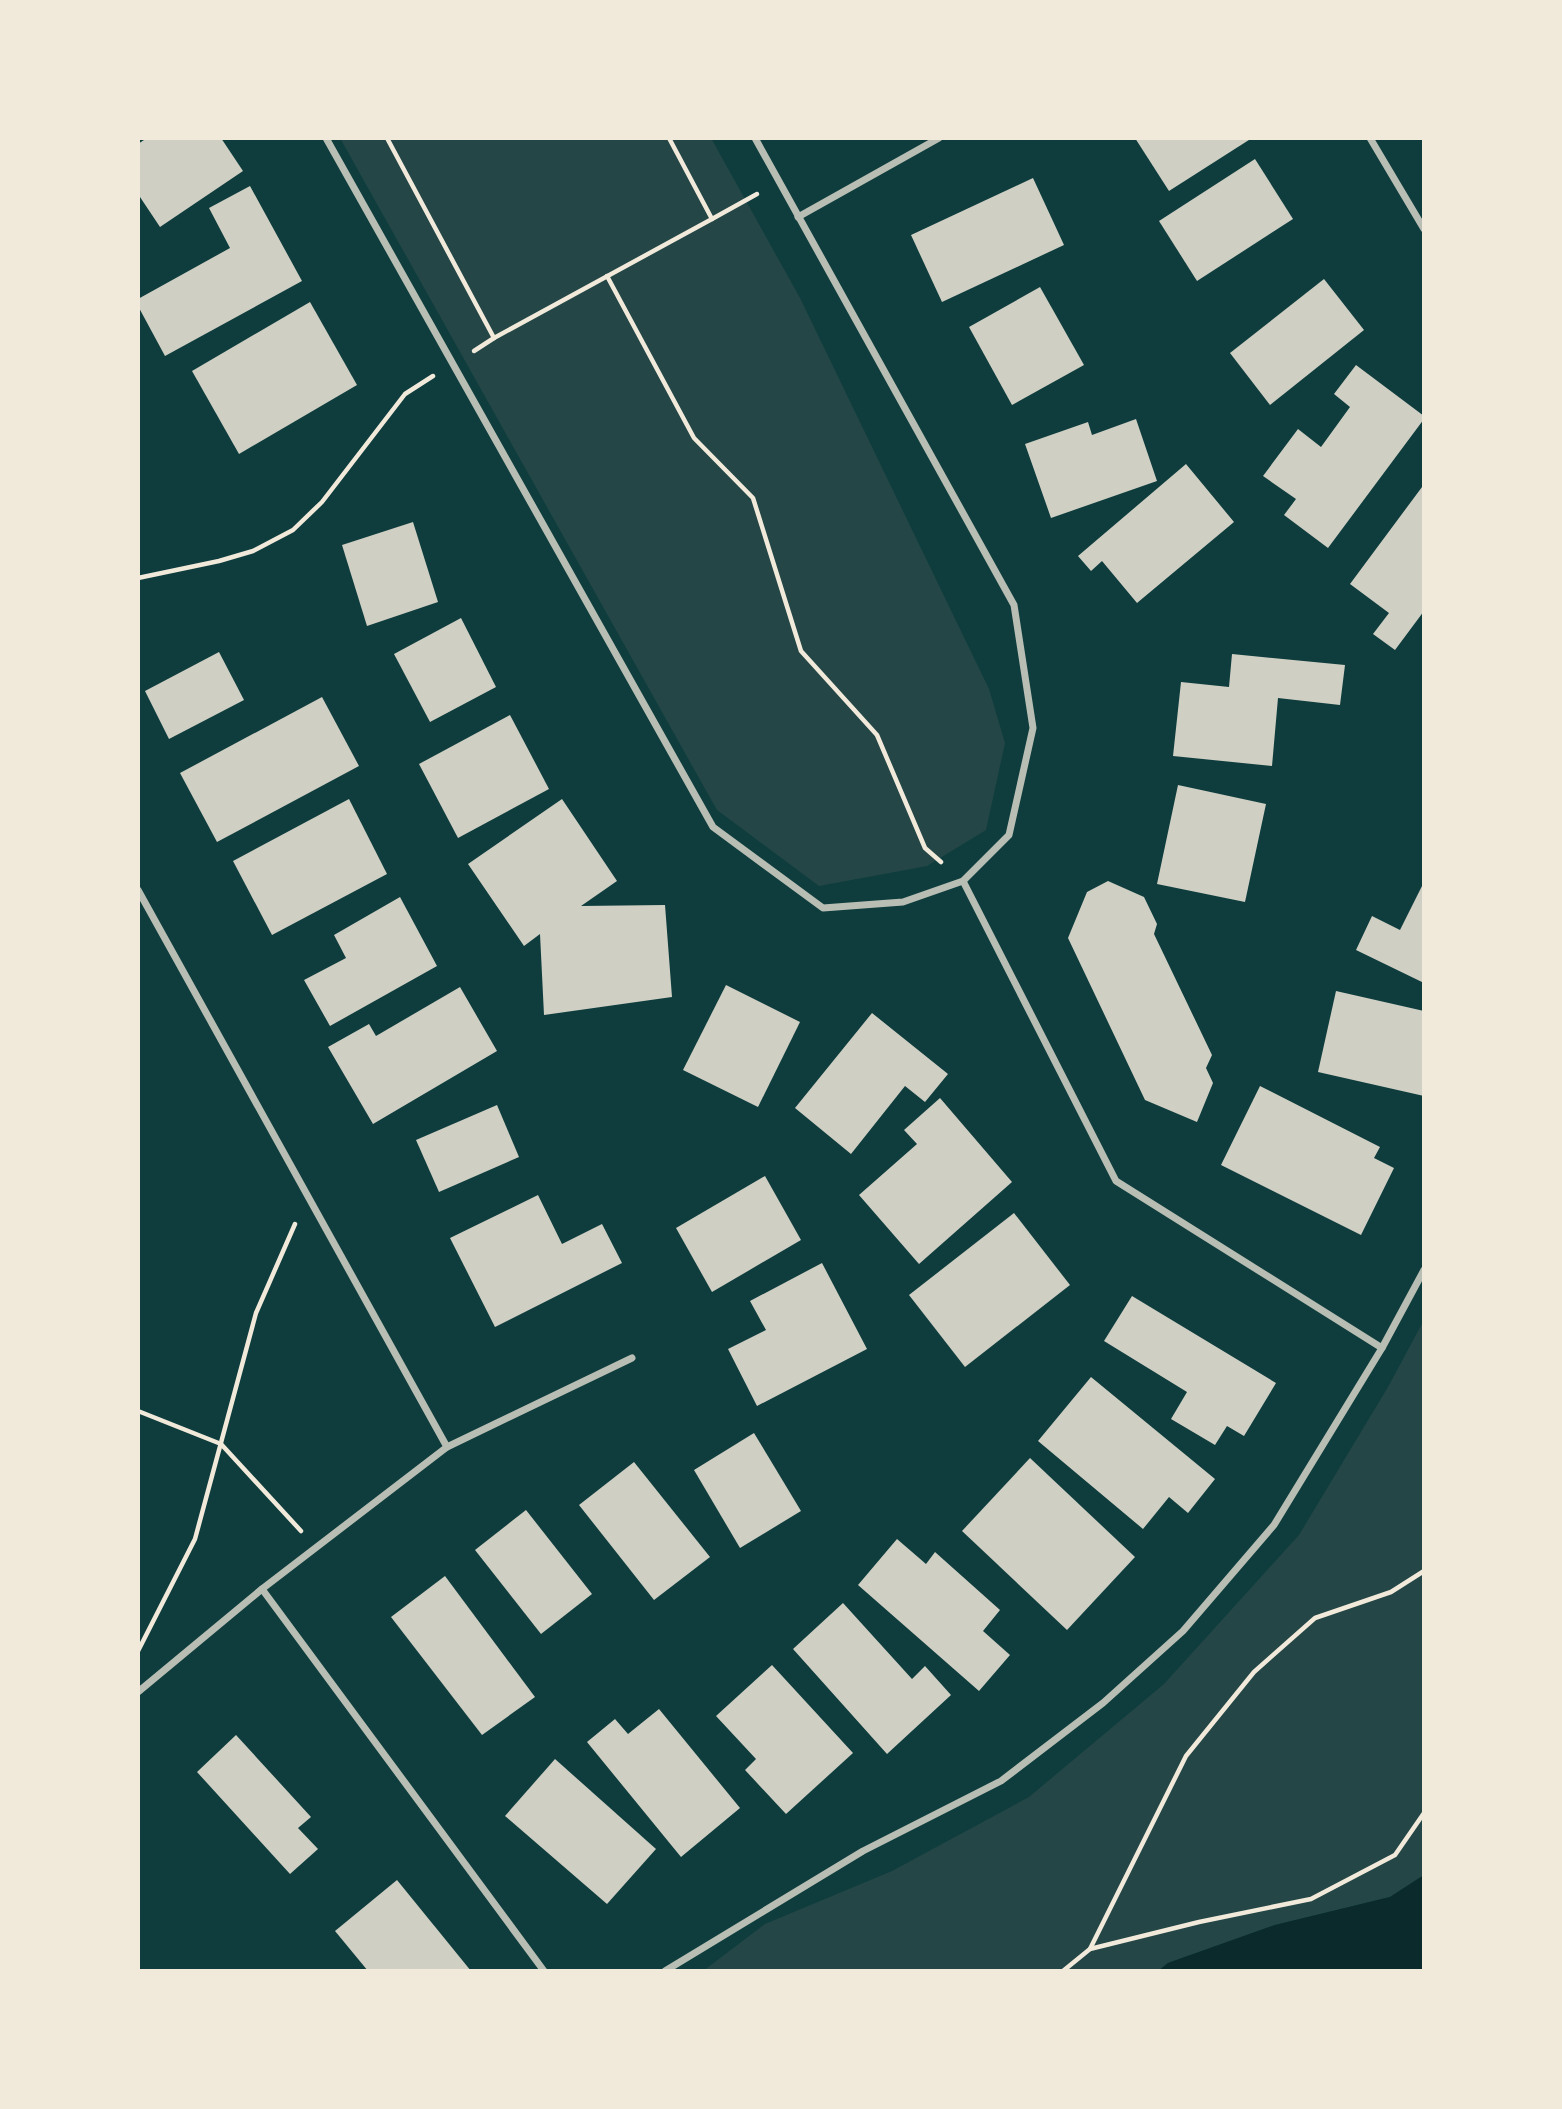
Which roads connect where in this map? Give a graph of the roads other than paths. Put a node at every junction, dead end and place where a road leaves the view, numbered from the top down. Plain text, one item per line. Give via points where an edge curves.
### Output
1 (326, 138) edge
2 (754, 138) edge
3 (939, 138) edge
4 (1370, 138) edge
5 (798, 216) junction
6 (1424, 229) edge
7 (963, 881) junction
8 (138, 890) edge
9 (1424, 1270) edge
10 (1381, 1348) junction
11 (632, 1358) dead end
12 (447, 1447) junction
13 (262, 1588) junction
14 (138, 1692) edge
15 (544, 1971) edge
16 (665, 1971) edge

1 - 7 street via 713,827 823,908 903,902
2 - 5 street
3 - 5 street
4 - 6 street
5 - 7 street via 1014,605 1033,728 1009,835
7 - 10 street via 1116,1181
8 - 12 street
9 - 10 street
10 - 16 street via 1273,1525 1183,1631 1103,1703 1002,1782 863,1851
11 - 12 street
12 - 13 street
13 - 14 street
13 - 15 street

